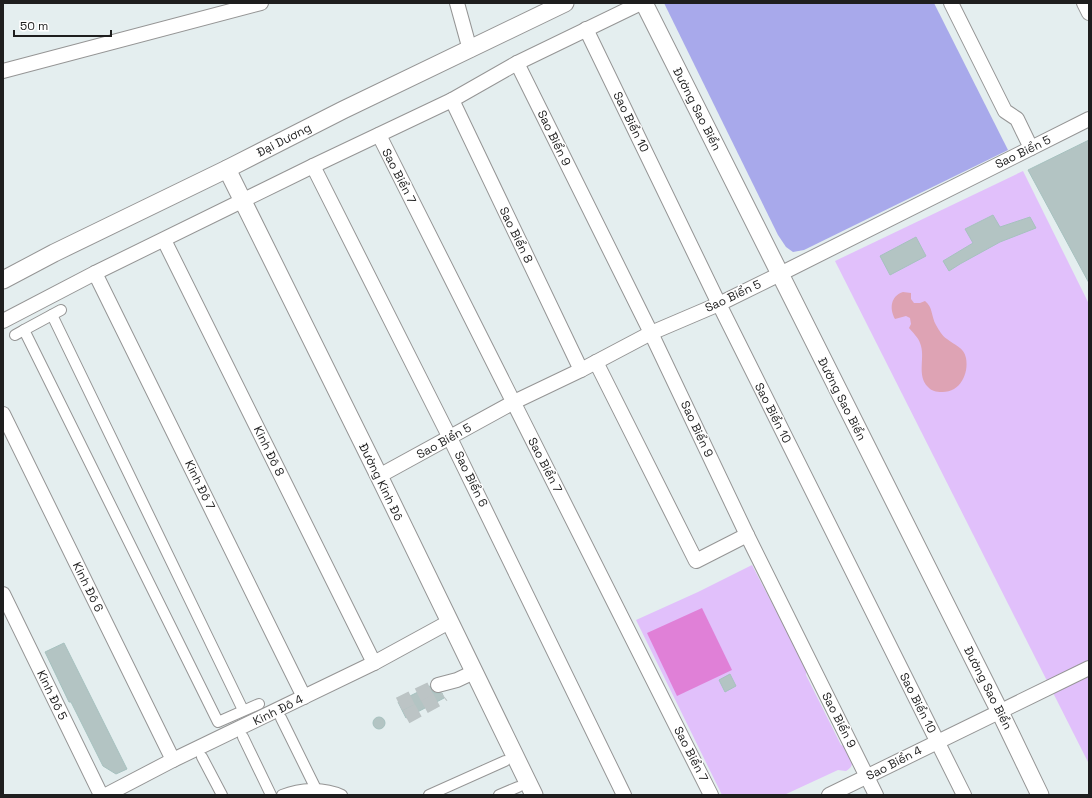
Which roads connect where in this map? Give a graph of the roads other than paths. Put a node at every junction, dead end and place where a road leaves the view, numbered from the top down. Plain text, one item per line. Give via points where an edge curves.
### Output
1 (457, 3) edge
2 (565, 3) edge
3 (642, 3) edge
4 (951, 3) edge
5 (1084, 3) edge
6 (255, 4) edge
7 (1089, 13) edge
8 (586, 29) junction
9 (470, 50) junction
10 (517, 63) junction
11 (3, 71) edge
12 (452, 100) junction
13 (1089, 119) edge
14 (379, 135) junction
15 (1031, 148) junction
16 (313, 166) junction
17 (226, 169) junction
18 (243, 201) junction
19 (164, 240) junction
20 (95, 273) junction
21 (780, 274) junction
22 (3, 280) edge
23 (719, 304) junction
24 (3, 320) edge
25 (24, 330) junction
26 (651, 333) junction
27 (15, 335) dead end
28 (596, 362) junction
29 (581, 370) junction
30 (514, 402) junction
31 (3, 414) edge
32 (450, 438) junction
33 (379, 476) junction
34 (747, 535) junction
35 (3, 594) edge
36 (449, 622) junction
37 (374, 663) junction
38 (1089, 668) edge
39 (474, 672) junction
40 (440, 690) tunnel mouth
41 (304, 697) junction
42 (258, 704) dead end
43 (243, 710) junction
44 (1000, 712) junction
45 (281, 718) dead end
46 (243, 737) dead end
47 (938, 741) junction
48 (202, 757) dead end
49 (173, 760) junction
50 (505, 761) dead end
51 (867, 776) junction
52 (518, 787) dead end
53 (316, 789) junction
54 (101, 795) edge
55 (106, 795) edge
56 (222, 795) edge
57 (271, 795) edge
58 (282, 795) edge
59 (342, 795) edge
60 (429, 795) edge
61 (499, 795) edge
62 (534, 795) edge
63 (624, 795) edge
64 (711, 795) edge
65 (829, 795) edge
66 (876, 795) edge
67 (964, 795) edge
68 (1040, 795) edge

1 - 9 street
2 - 9 street, Đại Dương
3 - 8 street
3 - 21 street, Đường Sao Biển
4 - 15 street via 1005,111 1017,119
5 - 7 street
6 - 11 street
8 - 10 street
8 - 23 street, Sao Biển 10
9 - 17 street, Đại Dương
10 - 12 street
10 - 26 street, Sao Biển 9
12 - 14 street
12 - 29 street, Sao Biển 8
13 - 15 street, Sao Biển 5
14 - 16 street
14 - 30 street, Sao Biển 7
15 - 21 street, Sao Biển 5
16 - 18 street
16 - 32 street, Sao Biển 6
17 - 18 street, Đường Kinh Đô
17 - 22 street, Đại Dương
18 - 19 street
18 - 33 street, Đường Kinh Đô
19 - 20 street
19 - 37 street, Kinh Đô 8
20 - 24 street
20 - 41 street, Kinh Đô 7
21 - 23 street, Sao Biển 5
21 - 44 street, Đường Sao Biển
23 - 26 street, Sao Biển 5
23 - 47 street, Sao Biển 10
25 - 27 street
25 - 43 street via 216,723
25 - 43 street via 57,313
26 - 28 street, Sao Biển 5
26 - 34 street, Sao Biển 9
28 - 29 street, Sao Biển 5
28 - 34 street via 696,561
29 - 30 street, Sao Biển 5
30 - 32 street, Sao Biển 5
30 - 64 street, Sao Biển 7
31 - 49 street, Kinh Đô 6
32 - 33 street, Sao Biển 5
32 - 63 street, Sao Biển 6
33 - 36 street, Đường Kinh Đô
34 - 51 street, Sao Biển 9
35 - 54 street, Kinh Đô 5
36 - 37 street, Kinh Đô 4
36 - 39 street, Đường Kinh Đô
37 - 41 street, Kinh Đô 4
38 - 44 street, Sao Biển 4
39 - 40 street
39 - 62 street, Đường Kinh Đô
41 - 49 street, Kinh Đô 4
42 - 43 street
44 - 47 street, Sao Biển 4
44 - 68 street, Đường Sao Biển
45 - 53 street
46 - 57 street
47 - 51 street, Sao Biển 4
47 - 67 street, Sao Biển 10
48 - 56 street
49 - 55 street, Kinh Đô 4
50 - 60 street
51 - 65 street, Sao Biển 4
51 - 66 street, Sao Biển 9
52 - 61 street
53 - 58 street
53 - 59 street

